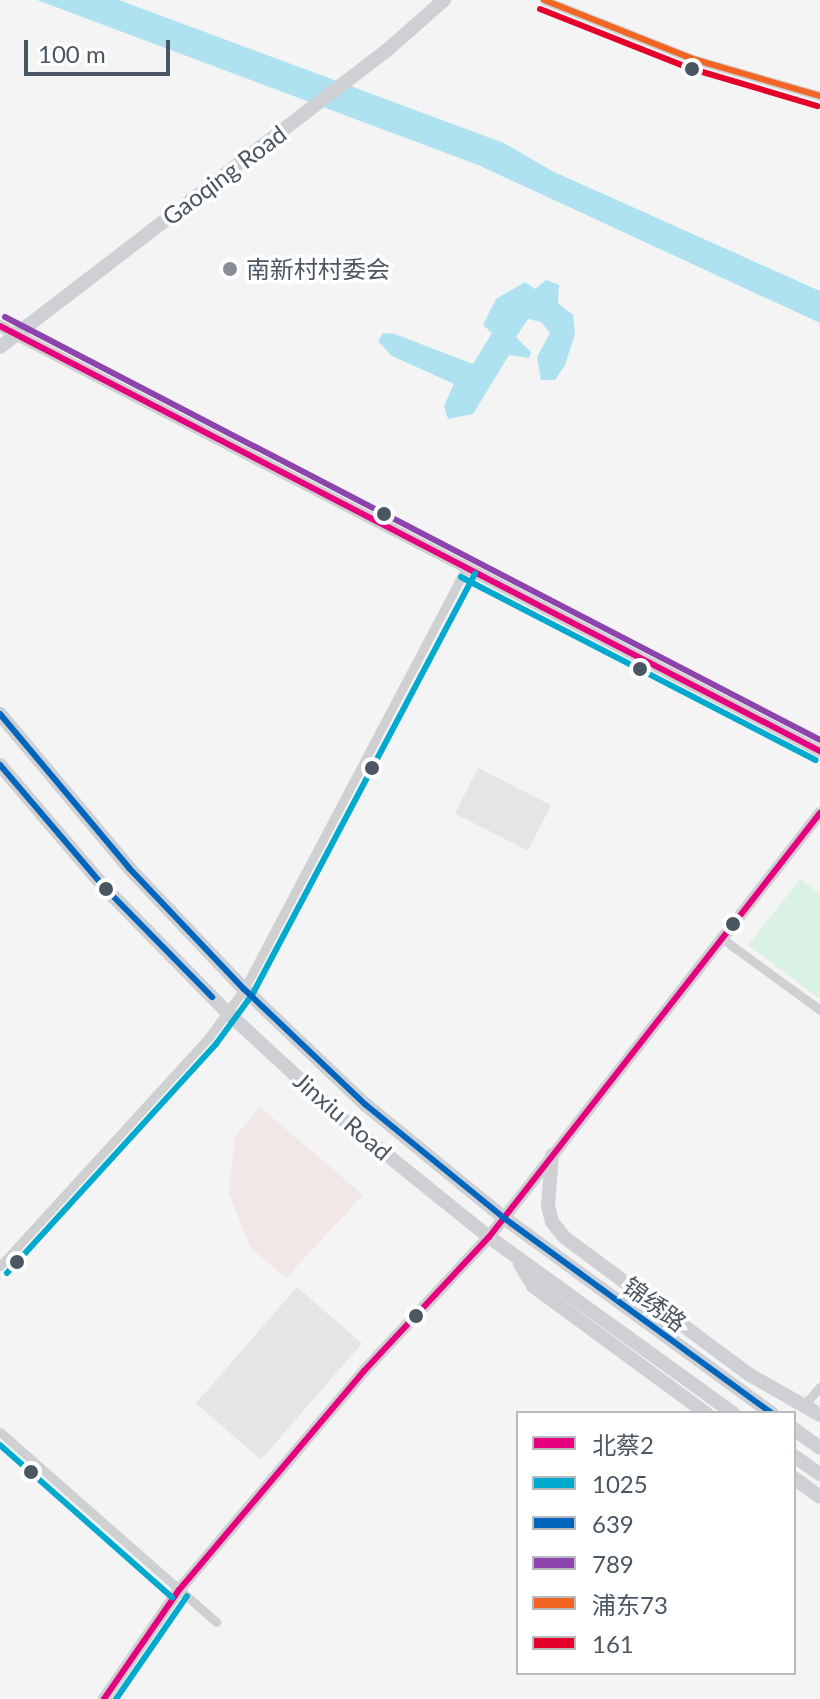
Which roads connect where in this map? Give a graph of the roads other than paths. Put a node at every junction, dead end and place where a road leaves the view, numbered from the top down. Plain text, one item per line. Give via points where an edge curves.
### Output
1 (444, 0) edge
2 (544, 0) edge
3 (820, 96) edge
4 (0, 326) edge
5 (16, 334) junction
6 (0, 347) edge
7 (466, 568) junction
8 (0, 714) edge
9 (820, 751) edge
10 (0, 765) edge
11 (820, 813) edge
12 (720, 937) junction
13 (244, 989) junction
14 (820, 1010) edge
15 (228, 1013) junction
16 (552, 1155) junction
17 (504, 1218) junction
18 (489, 1237) junction
19 (516, 1256) junction
20 (0, 1266) edge
21 (820, 1387) edge
22 (805, 1404) junction
23 (703, 1411) edge
24 (730, 1411) edge
25 (768, 1411) edge
26 (820, 1415) edge
27 (796, 1430) edge
28 (0, 1432) edge
29 (820, 1448) edge
30 (796, 1457) edge
31 (820, 1474) edge
32 (796, 1479) edge
33 (820, 1497) edge
34 (179, 1590) junction
35 (216, 1622) dead end
36 (104, 1699) edge

1 - 5 main road, Gaoqing Road via 354,76
2 - 3 street via 693,59
4 - 5 street
5 - 6 main road, Gaoqing Road
5 - 7 street
7 - 9 street
7 - 13 street
8 - 13 main road, Jinxiu Road via 129,868
10 - 15 main road, Jinxiu Road via 105,888
11 - 12 street
12 - 14 street
12 - 16 street
13 - 15 street
13 - 17 main road, Jinxiu Road via 366,1105
15 - 18 main road, Jinxiu Road via 345,1121
15 - 20 street
16 - 17 street
16 - 22 main road, 锦绣路 via 548,1206 564,1237 750,1375
17 - 18 street
17 - 25 main road, Jinxiu Road
18 - 19 main road, Jinxiu Road
18 - 34 street via 364,1371
19 - 23 main road via 533,1286
19 - 24 main road, Jinxiu Road
21 - 22 street
22 - 26 main road, 锦绣路
27 - 29 main road
28 - 34 street
30 - 31 main road
32 - 33 main road
34 - 35 street
34 - 36 street

